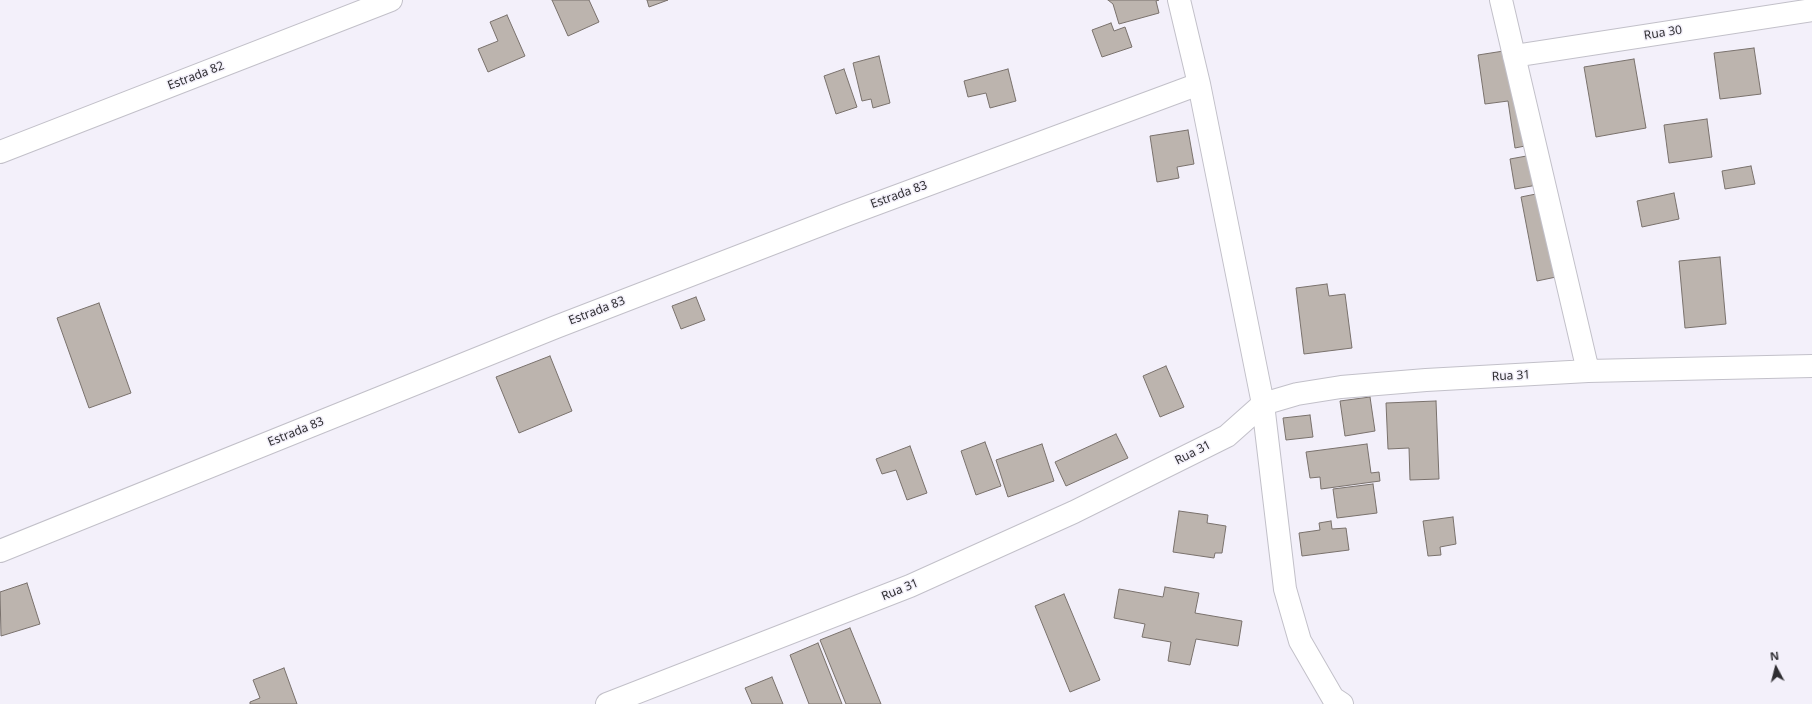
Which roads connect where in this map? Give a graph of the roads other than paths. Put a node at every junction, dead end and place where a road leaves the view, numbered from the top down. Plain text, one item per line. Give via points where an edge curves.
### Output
1 (392, 0) edge
2 (1179, 0) edge
3 (1501, 0) edge
4 (1812, 10) edge
5 (1514, 56) junction
6 (1199, 84) junction
7 (0, 152) edge
8 (1812, 366) edge
9 (1588, 371) junction
10 (1263, 404) junction
11 (0, 551) edge
12 (608, 704) edge
13 (1342, 704) edge

1 - 7 street, Estrada 82
2 - 6 street
3 - 5 street
4 - 5 street, Rua 30
5 - 9 street
6 - 10 street
6 - 11 street, Estrada 83 via 846,215 556,327
8 - 9 street, Rua 31
9 - 10 street, Rua 31 via 1341,387 1297,394
10 - 12 street, Rua 31 via 1227,436 1074,512 910,586
10 - 13 street via 1285,589 1300,641 1333,698

